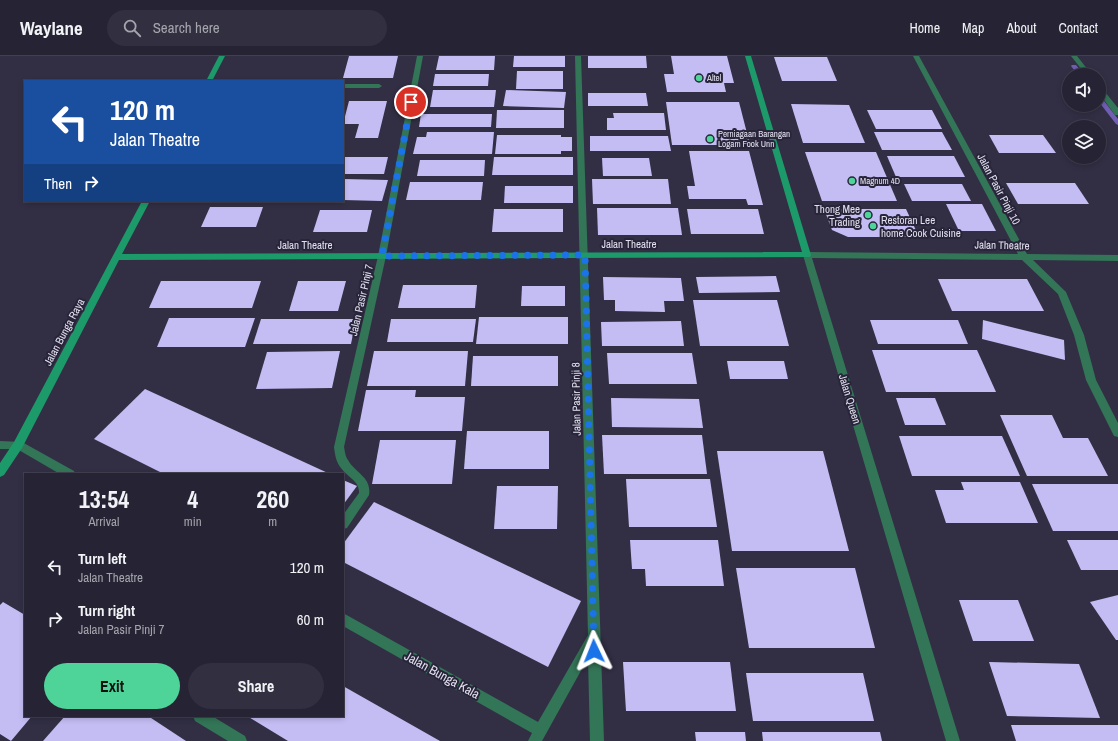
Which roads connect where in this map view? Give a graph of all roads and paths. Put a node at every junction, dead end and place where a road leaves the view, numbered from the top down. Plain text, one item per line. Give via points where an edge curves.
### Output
1 (222, 56) edge
2 (420, 56) edge
3 (578, 56) edge
4 (748, 56) edge
5 (916, 56) edge
6 (1074, 56) edge
7 (1083, 68) edge
8 (210, 80) edge
9 (344, 86) edge
10 (379, 86) dead end
11 (1106, 97) edge
12 (1118, 113) edge
13 (145, 202) edge
14 (585, 255) junction
15 (807, 255) junction
16 (382, 256) junction
17 (117, 257) junction
18 (1024, 257) junction
19 (1118, 258) edge
20 (1118, 433) edge
21 (0, 445) edge
22 (18, 445) junction
23 (0, 472) edge
24 (68, 473) edge
25 (344, 523) edge
26 (344, 620) edge
27 (594, 636) junction
28 (202, 717) edge
29 (538, 736) edge
30 (240, 741) edge
31 (597, 741) edge
32 (952, 741) edge

1 - 8 main road
2 - 16 street, Jalan Pasir Pinji 7
3 - 14 street, Jalan Pasir Pinji 8
4 - 15 main road, Jalan Queen
5 - 18 street, Jalan Pasir Pinji 10
6 - 7 street
9 - 10 street
11 - 12 street
13 - 17 main road, Jalan Bunga Raya
14 - 15 main road, Jalan Theatre
14 - 16 main road, Jalan Theatre
14 - 27 street, Jalan Pasir Pinji 8
15 - 18 street, Jalan Theatre
15 - 32 street, Jalan Queen
16 - 17 main road, Jalan Theatre
16 - 25 street, Jalan Pasir Pinji 7 via 340,447 342,460 350,472 365,485 366,490
17 - 22 main road, Jalan Bunga Raya
18 - 19 street, Jalan Theatre
18 - 20 street, Jalan Pasir Pinji 10 via 1062,292 1079,335 1091,380
21 - 22 street
22 - 23 main road, Jalan Bunga Raya
22 - 24 street
26 - 29 street, Jalan Bunga Kala
27 - 29 street
27 - 31 street, Jalan Pasir Pinji 8
28 - 30 street

